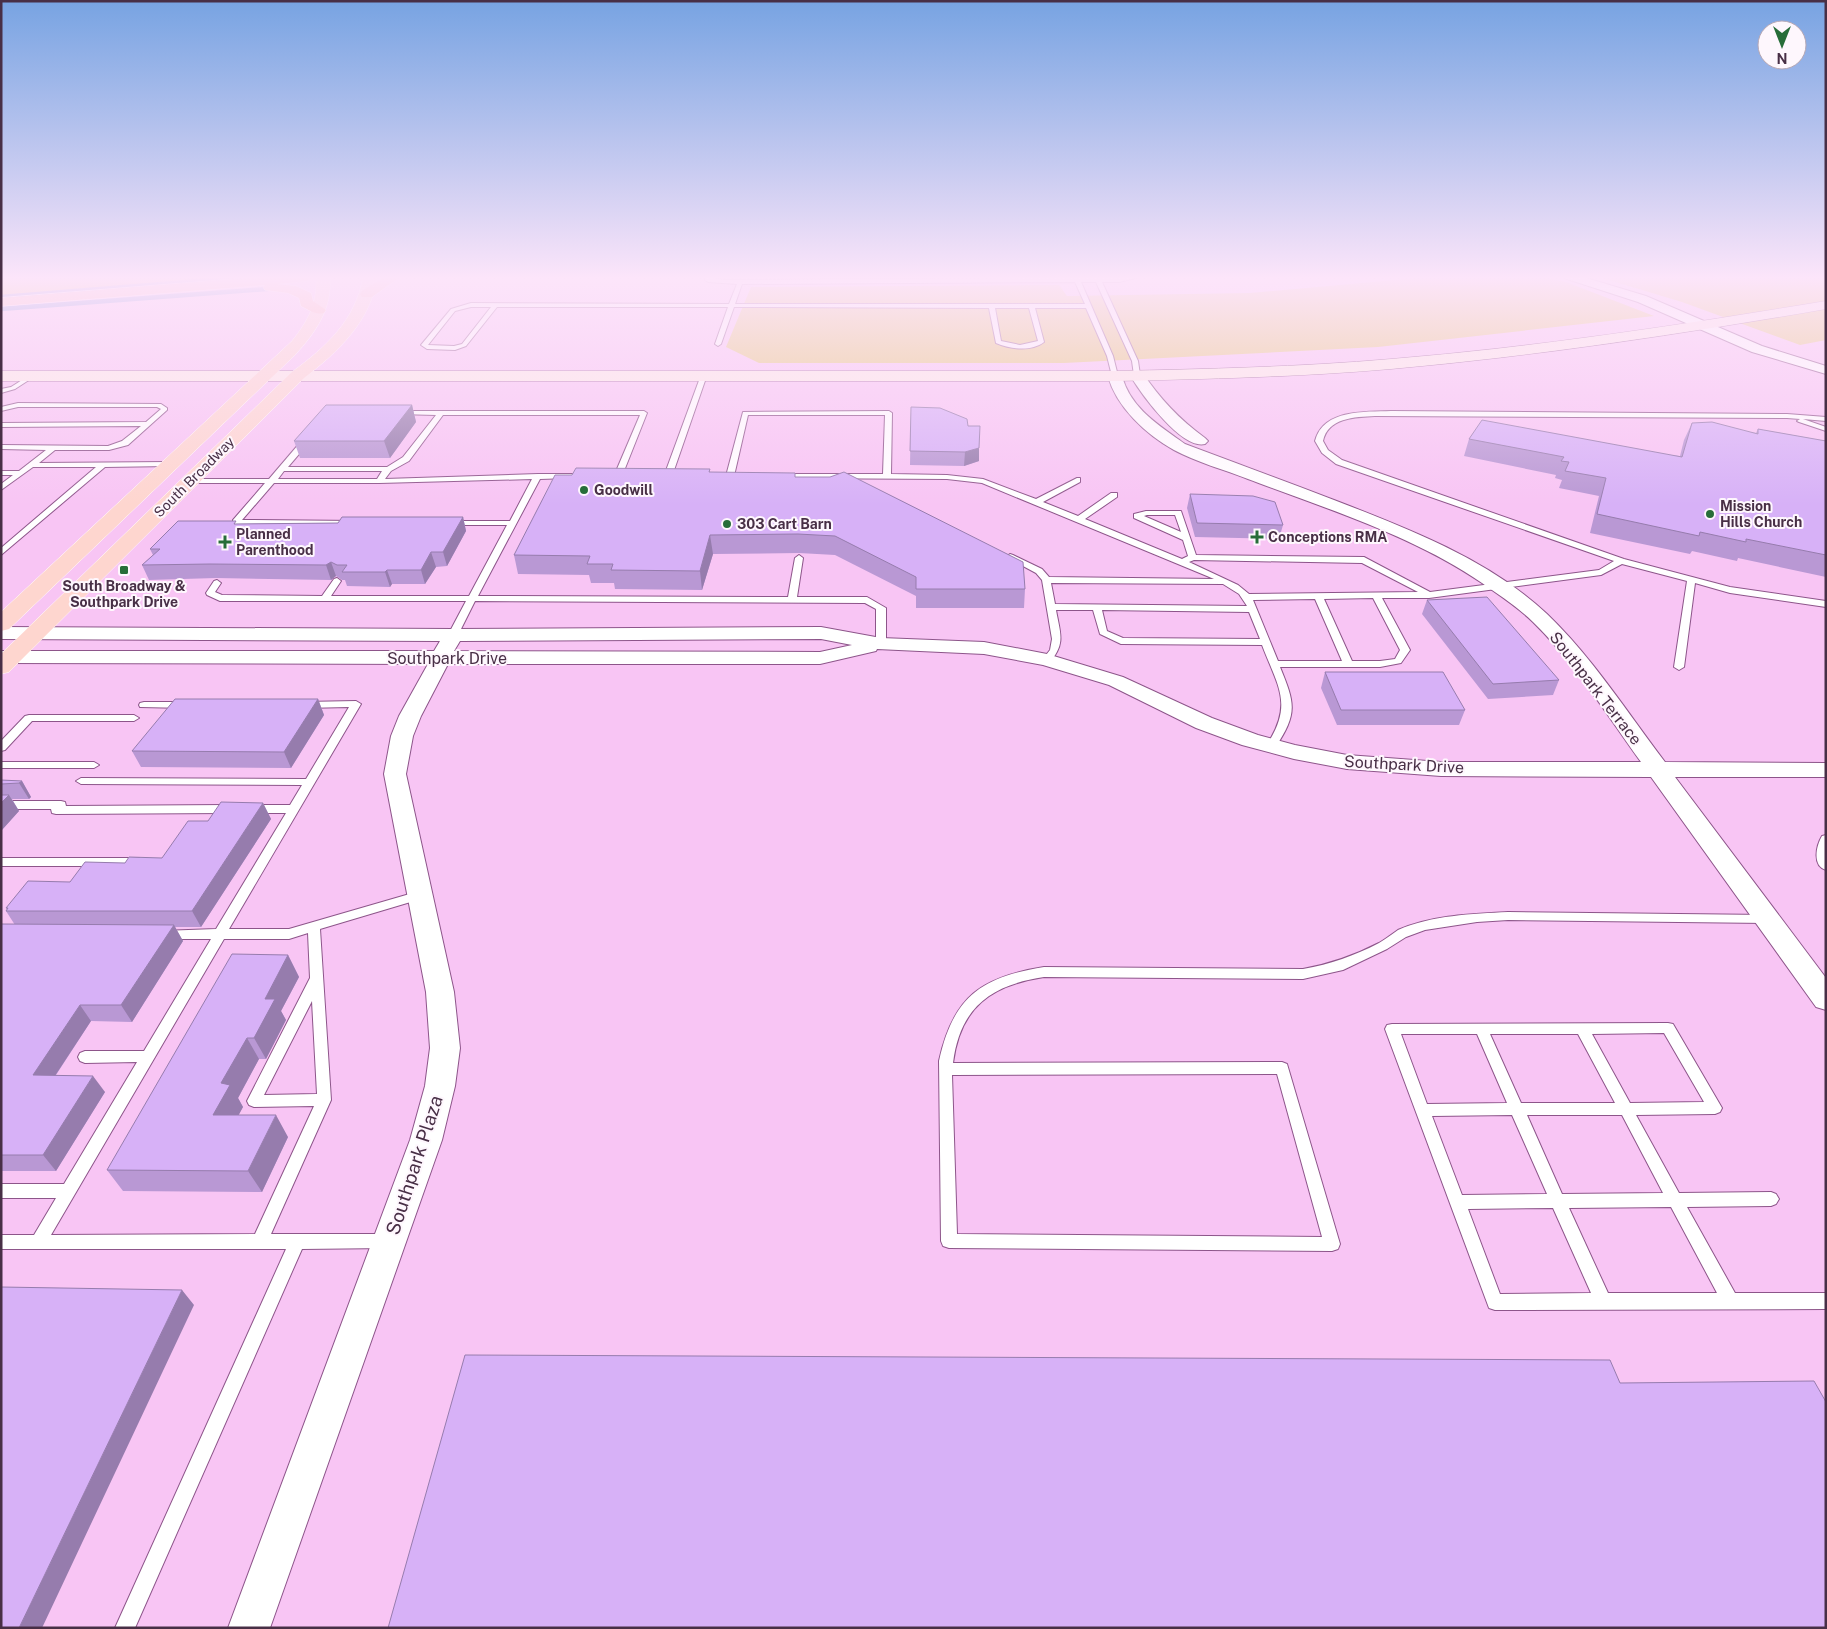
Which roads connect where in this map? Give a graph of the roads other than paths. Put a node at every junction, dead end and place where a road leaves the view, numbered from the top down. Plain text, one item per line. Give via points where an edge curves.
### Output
1 (289, 353) edge
2 (327, 353) edge
3 (1109, 353) edge
4 (1131, 353) edge
5 (1490, 353) edge
6 (1768, 353) edge
7 (1826, 370) edge
8 (264, 375) junction
9 (298, 375) junction
10 (1137, 375) junction
11 (1, 376) edge
12 (32, 376) junction
13 (704, 376) junction
14 (1114, 376) junction
15 (1, 391) edge
16 (1, 409) edge
17 (391, 413) edge
18 (440, 413) junction
19 (1787, 416) junction
20 (1826, 418) edge
21 (147, 424) junction
22 (1, 425) edge
23 (1826, 429) edge
24 (312, 434) edge
25 (1, 447) edge
26 (53, 448) junction
27 (1221, 461) junction
28 (104, 464) junction
29 (170, 464) junction
30 (31, 465) junction
31 (388, 468) junction
32 (282, 469) junction
33 (1, 473) edge
34 (20, 473) junction
35 (538, 476) junction
36 (582, 476) edge
37 (618, 476) edge
38 (668, 476) edge
39 (730, 476) edge
40 (774, 476) edge
41 (839, 477) junction
42 (887, 477) junction
43 (1076, 480) dead end
44 (190, 481) junction
45 (272, 481) junction
46 (379, 481) junction
47 (1, 488) edge
48 (862, 488) edge
49 (1114, 495) dead end
50 (1037, 502) junction
51 (1079, 519) junction
52 (367, 523) edge
53 (442, 523) edge
54 (513, 523) junction
55 (1186, 538) junction
56 (1, 552) edge
57 (1005, 555) edge
58 (1193, 557) junction
59 (800, 558) edge
60 (1621, 561) junction
61 (1182, 562) junction
62 (1046, 580) junction
63 (337, 581) edge
64 (1691, 581) junction
65 (1225, 582) junction
66 (217, 583) edge
67 (1499, 586) junction
68 (1429, 595) junction
69 (1318, 596) junction
70 (1376, 596) junction
71 (1247, 597) junction
72 (325, 598) junction
73 (472, 599) junction
74 (792, 600) junction
75 (1826, 604) edge
76 (1052, 607) junction
77 (1097, 608) junction
78 (1252, 609) junction
79 (1, 624) edge
80 (1, 633) edge
81 (36, 633) junction
82 (1266, 642) junction
83 (881, 644) junction
84 (447, 646) junction
85 (5, 660) edge
86 (1047, 660) junction
87 (1275, 664) junction
88 (1348, 664) junction
89 (1678, 667) dead end
90 (144, 705) dead end
91 (202, 705) edge
92 (289, 705) edge
93 (134, 718) dead end
94 (1271, 746) junction
95 (1, 748) edge
96 (1, 765) edge
97 (94, 765) dead end
98 (1658, 769) junction
99 (1826, 770) edge
100 (81, 781) dead end
101 (311, 782) junction
102 (1, 805) edge
103 (295, 809) junction
104 (1826, 839) edge
105 (1, 862) edge
106 (147, 862) edge
107 (1826, 866) edge
108 (420, 895) junction
109 (1767, 919) junction
110 (314, 927) junction
111 (152, 934) edge
112 (222, 934) junction
113 (317, 978) junction
114 (1826, 999) edge
115 (1481, 1029) junction
116 (1583, 1030) junction
117 (149, 1056) junction
118 (85, 1057) dead end
119 (946, 1069) junction
120 (324, 1100) junction
121 (1625, 1108) junction
122 (1517, 1109) junction
123 (1423, 1110) junction
124 (1, 1190) edge
125 (69, 1190) junction
126 (1771, 1199) dead end
127 (1675, 1200) junction
128 (1558, 1201) junction
129 (1457, 1202) junction
130 (260, 1241) junction
131 (297, 1241) junction
132 (390, 1241) junction
133 (1, 1242) edge
134 (38, 1242) junction
135 (1603, 1301) junction
136 (1730, 1301) junction
137 (1826, 1301) edge
138 (125, 1628) edge
139 (249, 1628) edge

1 - 8 main road, South Broadway
2 - 9 main road, South Broadway
3 - 14 lane
4 - 10 lane
5 - 10 main road via 1284,371
6 - 7 street
8 - 9 main road
8 - 12 main road
8 - 29 main road, South Broadway
9 - 13 main road
9 - 44 main road, South Broadway
10 - 14 main road
10 - 27 street, Southpark Terrace via 1162,411 1212,449
11 - 12 main road
12 - 15 lane via 13,388
13 - 14 main road
13 - 38 lane
14 - 27 street, Southpark Terrace via 1131,406 1157,431 1193,453
16 - 21 lane via 27,405 159,406 165,409
17 - 18 lane
18 - 31 lane via 406,459
18 - 37 lane via 644,413
19 - 20 lane
19 - 23 lane
19 - 60 lane via 1391,413 1357,415 1336,421 1323,430 1319,441 1339,462
21 - 22 lane
21 - 26 lane via 125,443 109,448
24 - 32 lane
25 - 26 lane
26 - 30 lane
27 - 67 street, Southpark Terrace via 1394,529 1441,551
28 - 29 lane
28 - 30 lane
28 - 56 lane
29 - 79 main road, South Broadway
30 - 34 lane
31 - 32 lane
31 - 46 lane
32 - 45 lane
33 - 34 lane
34 - 47 lane
35 - 36 lane
35 - 46 lane
35 - 54 lane
39 - 42 lane via 745,413 889,413
40 - 41 lane
41 - 42 lane
41 - 48 lane
42 - 50 lane via 974,479
43 - 50 lane
44 - 45 lane
44 - 81 main road, South Broadway
45 - 46 lane
45 - 52 lane via 236,522
49 - 51 lane
50 - 51 lane
51 - 61 lane
53 - 54 lane
54 - 73 lane
55 - 55 lane via 1178,513 1146,512 1137,516
55 - 58 lane
57 - 62 lane via 1038,571
58 - 61 lane
58 - 68 lane via 1364,560
59 - 74 lane
60 - 64 lane
60 - 67 lane via 1601,572
61 - 65 lane
62 - 65 lane
62 - 76 lane
63 - 72 lane
64 - 75 lane
64 - 89 lane
65 - 71 lane
66 - 72 lane via 210,594 220,598
67 - 68 lane
67 - 98 street, Southpark Terrace via 1540,618 1571,652
68 - 70 lane
69 - 70 lane
69 - 71 lane
69 - 88 lane
70 - 88 lane via 1405,650 1398,661
71 - 78 lane
72 - 73 lane
73 - 74 lane
73 - 84 lane
74 - 83 lane via 867,600 881,608
76 - 77 lane
76 - 86 lane via 1057,639 1055,650
77 - 78 lane
77 - 82 lane via 1103,632 1121,641
78 - 82 lane
80 - 81 street, Southpark Drive
81 - 84 street, Southpark Drive
81 - 85 main road, South Broadway
82 - 87 lane
83 - 84 street, Southpark Drive via 820,658
83 - 86 street, Southpark Drive via 976,648
84 - 85 street, Southpark Drive
84 - 108 street, Southpark Plaza via 410,716 402,736 395,774
86 - 94 street, Southpark Drive via 1116,681 1204,723
87 - 88 lane
87 - 94 lane via 1289,706 1286,721
90 - 91 lane
92 - 101 lane via 356,704
93 - 95 lane via 29,718
94 - 98 street, Southpark Drive via 1347,762 1398,767
96 - 97 lane
98 - 99 street, Southpark Drive
98 - 109 street, Southpark Terrace
100 - 101 lane
101 - 103 lane
102 - 103 lane
103 - 112 lane
104 - 107 lane via 1822,845
105 - 106 lane
108 - 110 lane
108 - 132 street, Southpark Plaza via 440,992 444,1048 440,1086 426,1140
109 - 114 street, Southpark Terrace
109 - 119 lane via 1477,918 1424,926 1338,967 1303,974 1021,974 983,992 964,1010 954,1030
110 - 112 lane via 289,934
110 - 113 lane
111 - 112 lane
112 - 117 lane
113 - 120 lane
113 - 120 lane via 254,1101
115 - 116 lane
115 - 122 lane
115 - 123 lane via 1392,1029
116 - 121 lane
116 - 121 lane via 1668,1028 1715,1108
117 - 118 lane
117 - 125 lane
119 - 119 lane via 949,1241 1332,1244 1282,1068
120 - 130 lane
121 - 122 lane
121 - 127 lane
122 - 123 lane
122 - 128 lane
123 - 129 lane
124 - 125 lane
125 - 134 lane
126 - 127 lane
127 - 128 lane
127 - 136 lane
128 - 129 lane
128 - 135 lane
129 - 135 lane via 1495,1302
130 - 131 lane
130 - 134 lane
131 - 132 lane
131 - 138 lane
132 - 139 street, Southpark Plaza
133 - 134 lane
135 - 136 lane
136 - 137 lane

